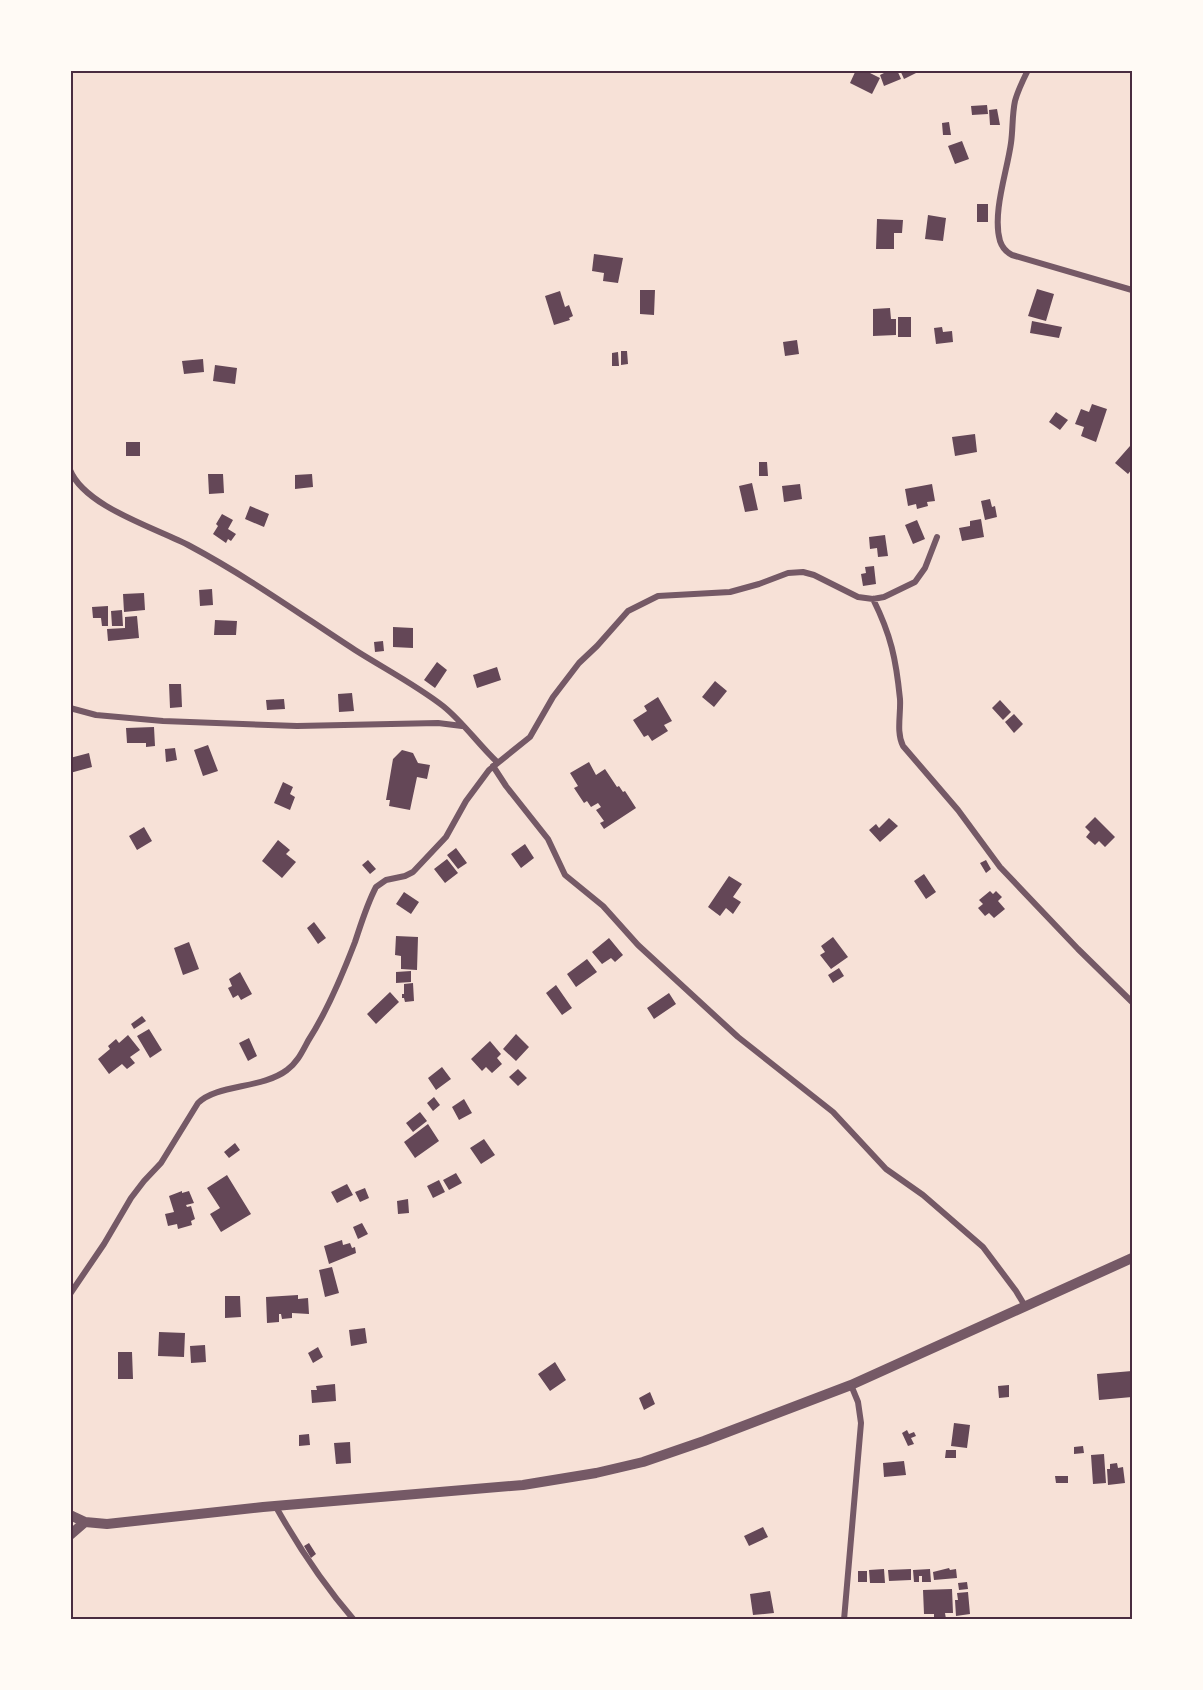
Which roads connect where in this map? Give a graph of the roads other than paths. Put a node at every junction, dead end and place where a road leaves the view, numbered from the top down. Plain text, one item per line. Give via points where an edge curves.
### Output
1 (1028, 70) edge
2 (1132, 290) edge
3 (70, 470) edge
4 (937, 537) dead end
5 (873, 599) junction
6 (70, 708) edge
7 (462, 726) junction
8 (495, 764) junction
9 (1132, 1002) edge
10 (1132, 1258) edge
11 (70, 1294) edge
12 (1025, 1306) junction
13 (851, 1385) junction
14 (276, 1507) junction
15 (70, 1515) edge
16 (85, 1522) junction
17 (70, 1535) edge
18 (354, 1620) edge
19 (844, 1620) edge

1 - 2 street via 1015,103 1001,200 1000,243 1012,255
3 - 7 street via 85,492 99,502 251,580 445,707
4 - 5 street via 915,582
5 - 8 street via 858,597 803,572 730,592 658,596 621,617 574,669 530,737
5 - 9 street via 891,638 903,746 1000,867
6 - 7 street via 96,715 163,721
7 - 8 street
8 - 11 street via 466,801 446,837 412,872 376,887 343,974 295,1063 269,1080 216,1094 198,1103 161,1164 131,1198
8 - 12 street via 506,786 548,839 565,875 603,906 638,945 738,1037 833,1113 886,1169 983,1247
10 - 12 street
12 - 13 street
13 - 14 street via 704,1441 596,1473 523,1485
13 - 19 street via 861,1423
14 - 16 street via 107,1524
14 - 18 street via 307,1560
15 - 16 street
16 - 17 street

